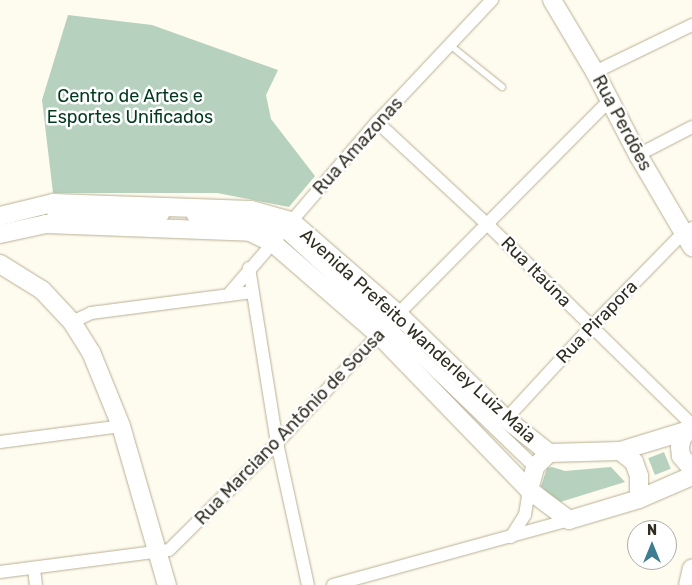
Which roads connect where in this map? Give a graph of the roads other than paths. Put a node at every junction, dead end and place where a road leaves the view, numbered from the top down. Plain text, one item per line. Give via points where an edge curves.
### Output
1 (492, 0) edge
2 (552, 0) edge
3 (692, 25) edge
4 (450, 45) junction
5 (595, 72) junction
6 (502, 87) dead end
7 (609, 102) junction
8 (377, 122) junction
9 (692, 127) edge
10 (638, 155) junction
11 (0, 216) edge
12 (488, 225) junction
13 (0, 227) edge
14 (283, 232) junction
15 (0, 234) edge
16 (689, 236) edge
17 (0, 264) edge
18 (249, 268) junction
19 (254, 292) junction
20 (228, 295) junction
21 (72, 322) junction
22 (389, 325) junction
23 (591, 327) junction
24 (506, 419) junction
25 (121, 426) junction
26 (690, 427) edge
27 (0, 442) edge
28 (277, 444) junction
29 (620, 451) junction
30 (549, 453) junction
31 (535, 467) junction
32 (692, 469) edge
33 (692, 476) edge
34 (529, 490) junction
35 (640, 499) junction
36 (569, 520) junction
37 (511, 537) junction
38 (156, 552) junction
39 (692, 568) edge
40 (34, 569) junction
41 (0, 572) edge
42 (36, 585) edge
43 (167, 585) edge
44 (308, 585) edge
45 (333, 585) edge
46 (688, 585) edge

1 - 4 street, Rua Amazonas
2 - 5 main road, Rua Perdões
3 - 5 street
4 - 6 lane
4 - 8 street, Rua Amazonas
5 - 7 main road, Rua Perdões
7 - 10 main road, Rua Perdões
7 - 12 street, Rua Marciano Antônio de Sousa
8 - 12 street, Rua Itaúna
8 - 14 street, Rua Amazonas
9 - 10 street
10 - 16 main road, Rua Perdões
11 - 14 main road, Avenida Prefeito Wanderley Luiz Maia via 53,203 251,210
12 - 22 street, Rua Marciano Antônio de Sousa
12 - 23 street, Rua Itaúna
13 - 14 street via 47,216 166,215 249,220
14 - 15 main road, Avenida Prefeito Wanderley Luiz Maia via 46,224
14 - 18 street, Rua Amazonas
14 - 22 main road, Avenida Prefeito Wanderley Luiz Maia
14 - 22 main road, Avenida Prefeito Wanderley Luiz Maia
16 - 23 street, Rua Pirapora
17 - 21 main road via 42,290
18 - 19 street
18 - 20 street, Rua Amazonas
19 - 20 street
19 - 28 street
20 - 21 street via 91,313
21 - 25 main road via 91,352
22 - 24 main road, Avenida Prefeito Wanderley Luiz Maia
22 - 28 street, Rua Marciano Antônio de Sousa
22 - 31 street
22 - 34 main road, Avenida Prefeito Wanderley Luiz Maia
23 - 24 street, Rua Pirapora
23 - 26 street, Rua Itaúna
24 - 30 main road, Avenida Prefeito Wanderley Luiz Maia
25 - 27 street
25 - 38 main road
26 - 29 main road, Avenida Prefeito Wanderley Luiz Maia
26 - 32 main road via 680,447 681,456
28 - 38 street, Rua Marciano Antônio de Sousa via 168,550
28 - 44 street
29 - 30 main road, Avenida Prefeito Wanderley Luiz Maia
29 - 35 main road via 634,462 640,476
30 - 31 main road
31 - 34 main road
33 - 35 main road
34 - 36 main road, Avenida Prefeito Wanderley Luiz Maia
34 - 37 street via 525,515
35 - 36 main road
36 - 37 street
37 - 45 street
38 - 40 street, Rua Marciano Antônio de Sousa
38 - 43 main road
39 - 46 main road
40 - 41 street, Rua Marciano Antônio de Sousa
40 - 42 street

